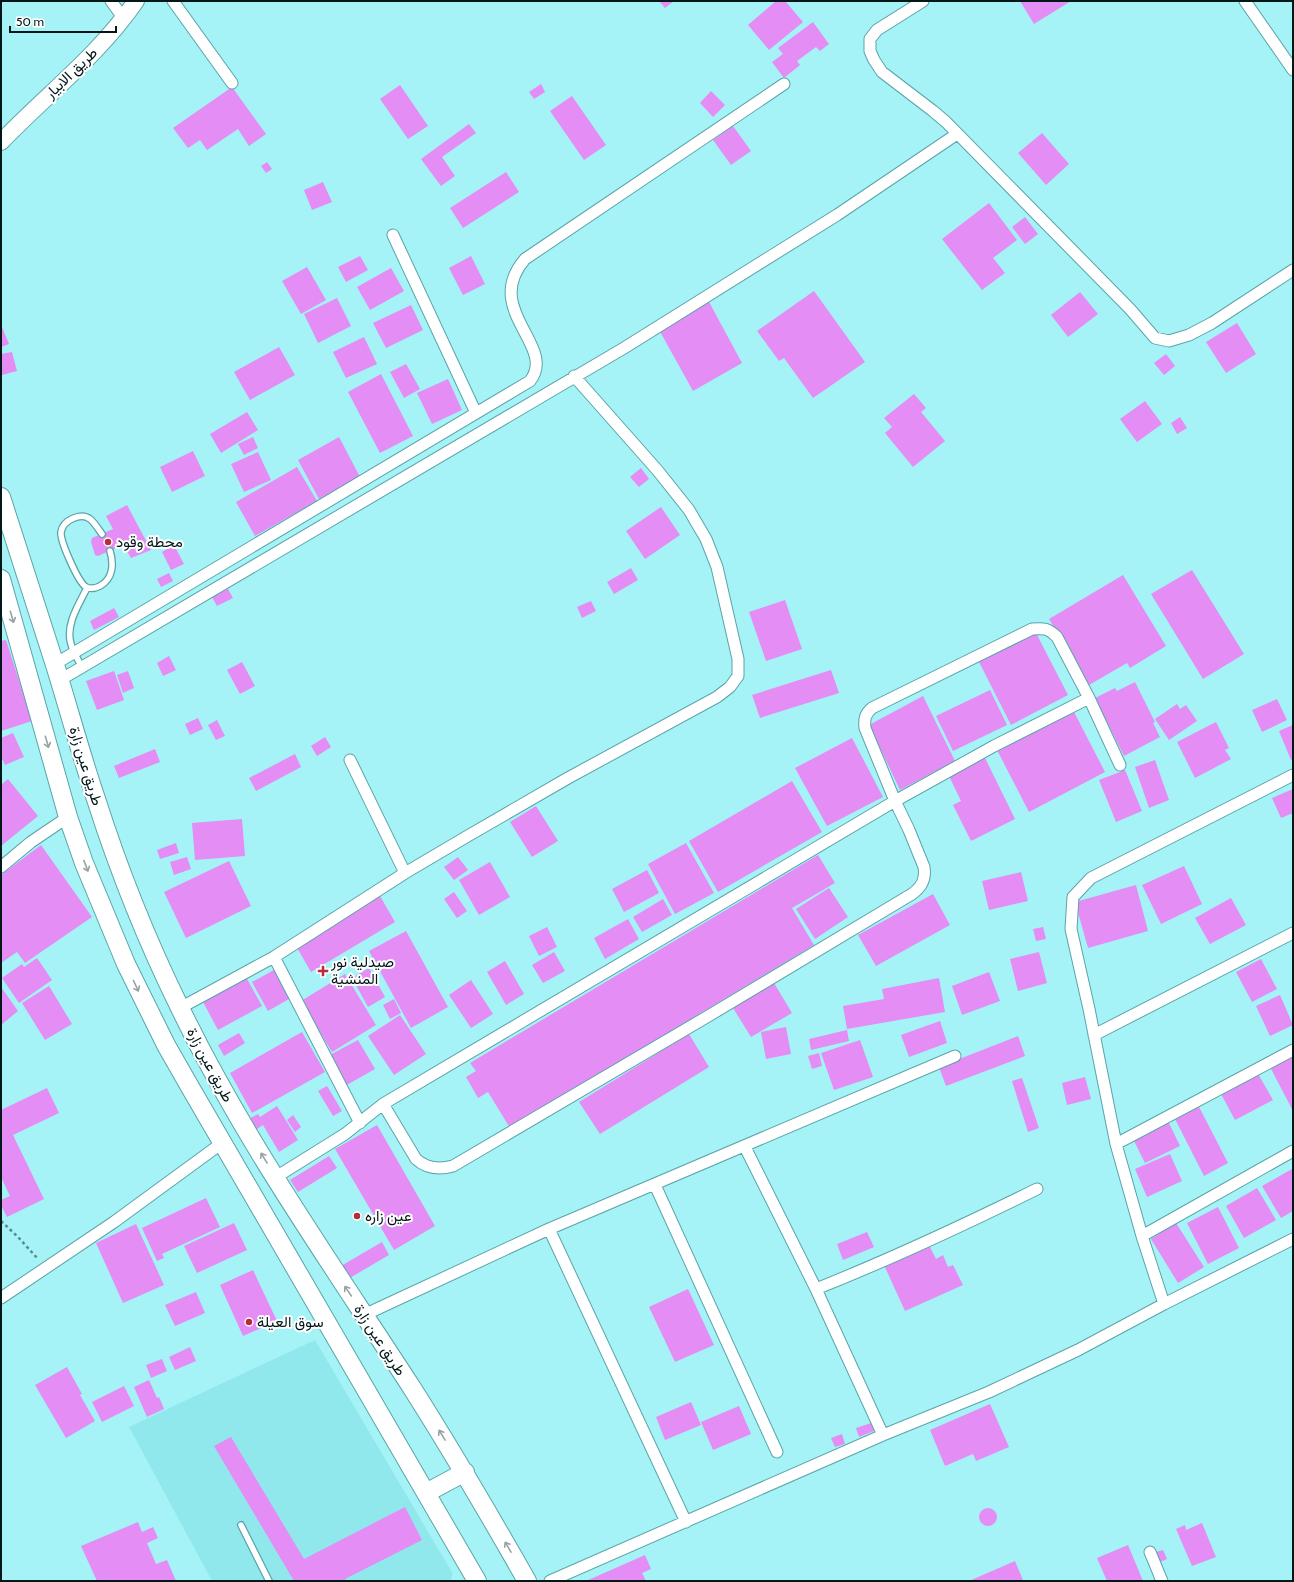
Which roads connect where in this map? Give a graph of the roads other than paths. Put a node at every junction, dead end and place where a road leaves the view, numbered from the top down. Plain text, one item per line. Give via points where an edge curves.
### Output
1 (111, 1) edge
2 (136, 1) edge
3 (173, 1) edge
4 (923, 1) edge
5 (1245, 1) edge
6 (124, 19) junction
7 (1293, 70) edge
8 (232, 83) dead end
9 (784, 84) dead end
10 (957, 134) junction
11 (1, 142) edge
12 (393, 235) dead end
13 (1293, 270) edge
14 (574, 376) junction
15 (476, 413) junction
16 (1, 497) edge
17 (102, 534) dead end
18 (110, 551) dead end
19 (1, 579) edge
20 (87, 588) junction
21 (74, 652) junction
22 (82, 667) junction
23 (57, 672) junction
24 (1089, 698) junction
25 (350, 760) dead end
26 (1120, 765) dead end
27 (1293, 776) edge
28 (895, 801) junction
29 (68, 817) junction
30 (1, 867) edge
31 (405, 873) junction
32 (1293, 933) edge
33 (274, 957) junction
34 (180, 1008) junction
35 (1094, 1035) junction
36 (1293, 1050) edge
37 (955, 1056) dead end
38 (383, 1104) junction
39 (360, 1123) junction
40 (222, 1143) junction
41 (1116, 1144) junction
42 (745, 1147) junction
43 (1293, 1151) edge
44 (276, 1177) junction
45 (655, 1185) junction
46 (1037, 1190) dead end
47 (549, 1229) junction
48 (1142, 1236) junction
49 (1293, 1239) edge
50 (816, 1289) junction
51 (1, 1298) edge
52 (1164, 1304) junction
53 (364, 1315) junction
54 (883, 1435) junction
55 (778, 1452) dead end
56 (465, 1472) junction
57 (426, 1493) junction
58 (686, 1522) junction
59 (241, 1525) dead end
60 (1150, 1552) dead end
61 (269, 1581) edge
62 (477, 1581) edge
63 (527, 1581) edge
64 (550, 1581) edge
65 (1162, 1581) edge

1 - 6 street
2 - 6 main road, طريق الابيار
3 - 8 street
4 - 10 street via 877,30 870,39 870,51 882,72 933,111
5 - 7 street
6 - 11 main road, طريق الابيار
9 - 15 street via 525,259 512,278 511,300 536,357 536,370 534,376 524,385
10 - 13 street via 1130,309 1155,338 1169,341 1189,335 1212,323
10 - 14 street via 837,215 624,348
12 - 15 street
14 - 22 street
14 - 31 street via 658,471 689,510 706,539 717,567 734,638 738,676 730,687 716,697 568,778
15 - 21 street
16 - 23 main road, طريق عين زارة
17 - 20 lane via 94,523 79,516 68,520 61,532 76,574
18 - 20 lane via 113,565 108,579 99,587
19 -> 29 main road, طريق عين زارة
20 - 21 lane via 70,630
21 - 22 lane
21 - 23 street
22 - 23 street
23 - 34 main road, طريق عين زارة via 114,852 149,941
24 - 26 street
24 - 28 street via 994,746
24 - 28 street via 1057,637 1050,630 1041,628 1032,629 872,708 866,713 864,720
25 - 31 street
27 - 35 street via 1091,878 1073,897 1072,929
28 - 38 street
28 - 38 street via 924,868 920,888 705,1018 446,1168 427,1167 416,1159
29 - 30 street via 31,842
29 -> 40 main road, طريق عين زارة via 84,863 129,970 166,1045
31 - 33 street
32 - 35 street
33 - 34 street
33 - 39 street
44 -> 34 main road, طريق عين زارة via 218,1082
35 - 41 street
36 - 41 street
37 - 42 street
38 - 39 street
39 - 44 street
40 - 51 street via 114,1222
40 - 57 main road, طريق عين زارة
41 - 48 street
42 - 45 street
42 - 50 street
43 - 48 street
53 -> 44 main road, طريق عين زارة via 320,1250
45 - 47 street
45 - 55 street
46 - 50 street via 954,1230
47 - 53 street
47 - 58 street
48 - 52 street
49 - 52 street
50 - 54 street
52 - 54 street via 1078,1350 989,1392
56 -> 53 main road, طريق عين زارة
54 - 58 street
56 - 57 main road
63 -> 56 main road, طريق عين زارة
57 - 62 main road, طريق عين زارة
58 - 64 street
59 - 61 lane
60 - 65 street

